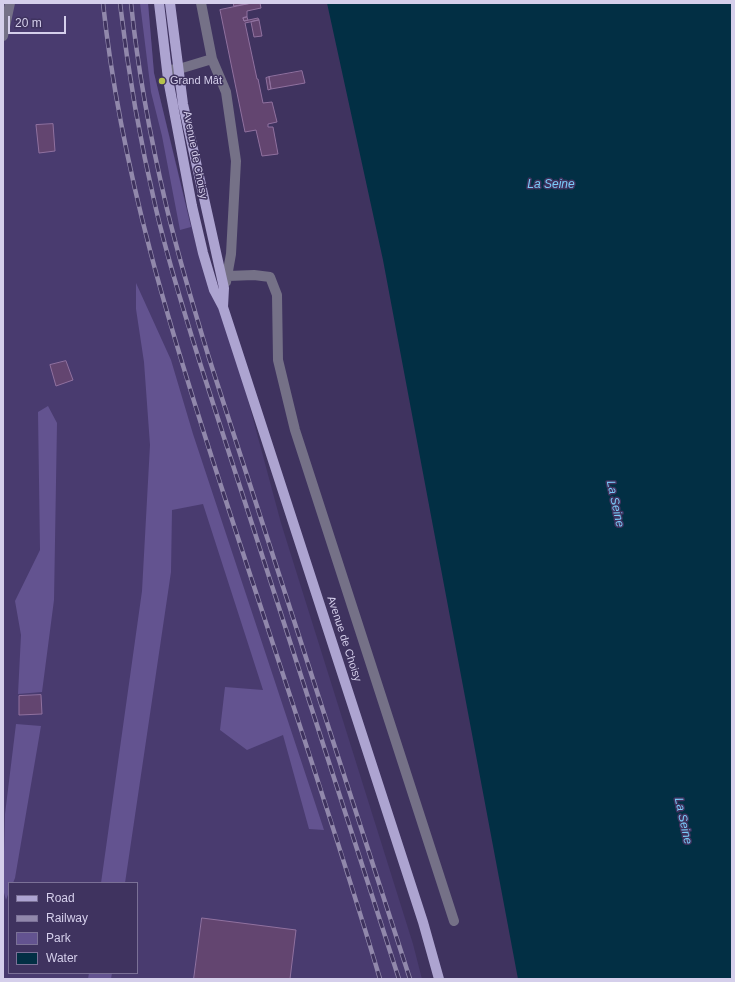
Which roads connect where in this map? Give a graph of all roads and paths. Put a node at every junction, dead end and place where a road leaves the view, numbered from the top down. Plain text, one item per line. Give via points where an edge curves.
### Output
1 (10, 3) edge
2 (159, 3) edge
3 (170, 3) edge
4 (201, 3) edge
5 (3, 36) edge
6 (212, 59) junction
7 (178, 69) junction
8 (167, 70) junction
9 (228, 276) junction
10 (224, 288) junction
11 (223, 307) junction
12 (454, 921) dead end
13 (438, 979) edge

1 - 5 street
2 - 8 main road, Avenue de Choisy
3 - 7 main road, Avenue de Choisy
4 - 6 street
6 - 7 street
6 - 9 street via 226,92 236,161
7 - 8 street
7 - 10 main road, Avenue de Choisy via 183,104
8 - 11 main road, Avenue de Choisy via 192,206 214,290
9 - 10 street
9 - 12 street via 270,277 277,295 278,360 295,430
10 - 11 main road, Avenue de Choisy
11 - 13 main road, Avenue de Choisy via 423,922

